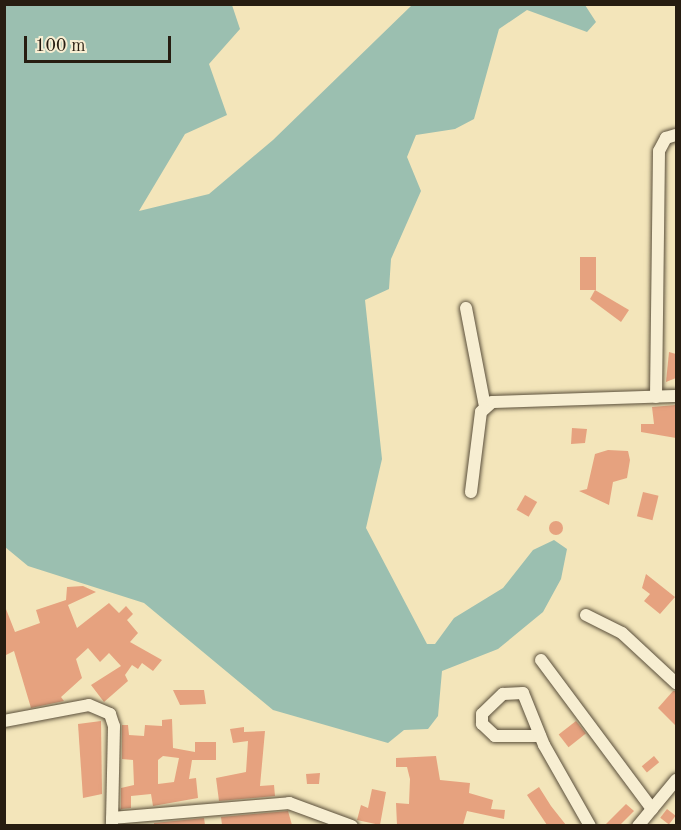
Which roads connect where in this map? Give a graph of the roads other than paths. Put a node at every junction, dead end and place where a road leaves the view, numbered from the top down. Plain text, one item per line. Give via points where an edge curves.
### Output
1 (676, 135) edge
2 (466, 308) dead end
3 (676, 396) edge
4 (657, 397) junction
5 (485, 407) junction
6 (471, 492) dead end
7 (586, 615) dead end
8 (541, 660) dead end
9 (676, 683) edge
10 (4, 721) edge
11 (540, 736) junction
12 (676, 780) edge
13 (652, 809) junction
14 (112, 822) edge
15 (352, 825) edge
16 (590, 825) edge
17 (638, 825) edge

1 - 4 street via 666,138 659,151
2 - 5 street
3 - 4 street
4 - 5 street via 492,402
5 - 6 street
7 - 9 street via 622,633
8 - 13 street
10 - 14 street via 89,705 105,709 114,726
11 - 11 street via 527,698 518,691 495,700 482,714 482,724 495,736
11 - 16 street
12 - 13 street
13 - 17 street
14 - 15 street via 289,803

